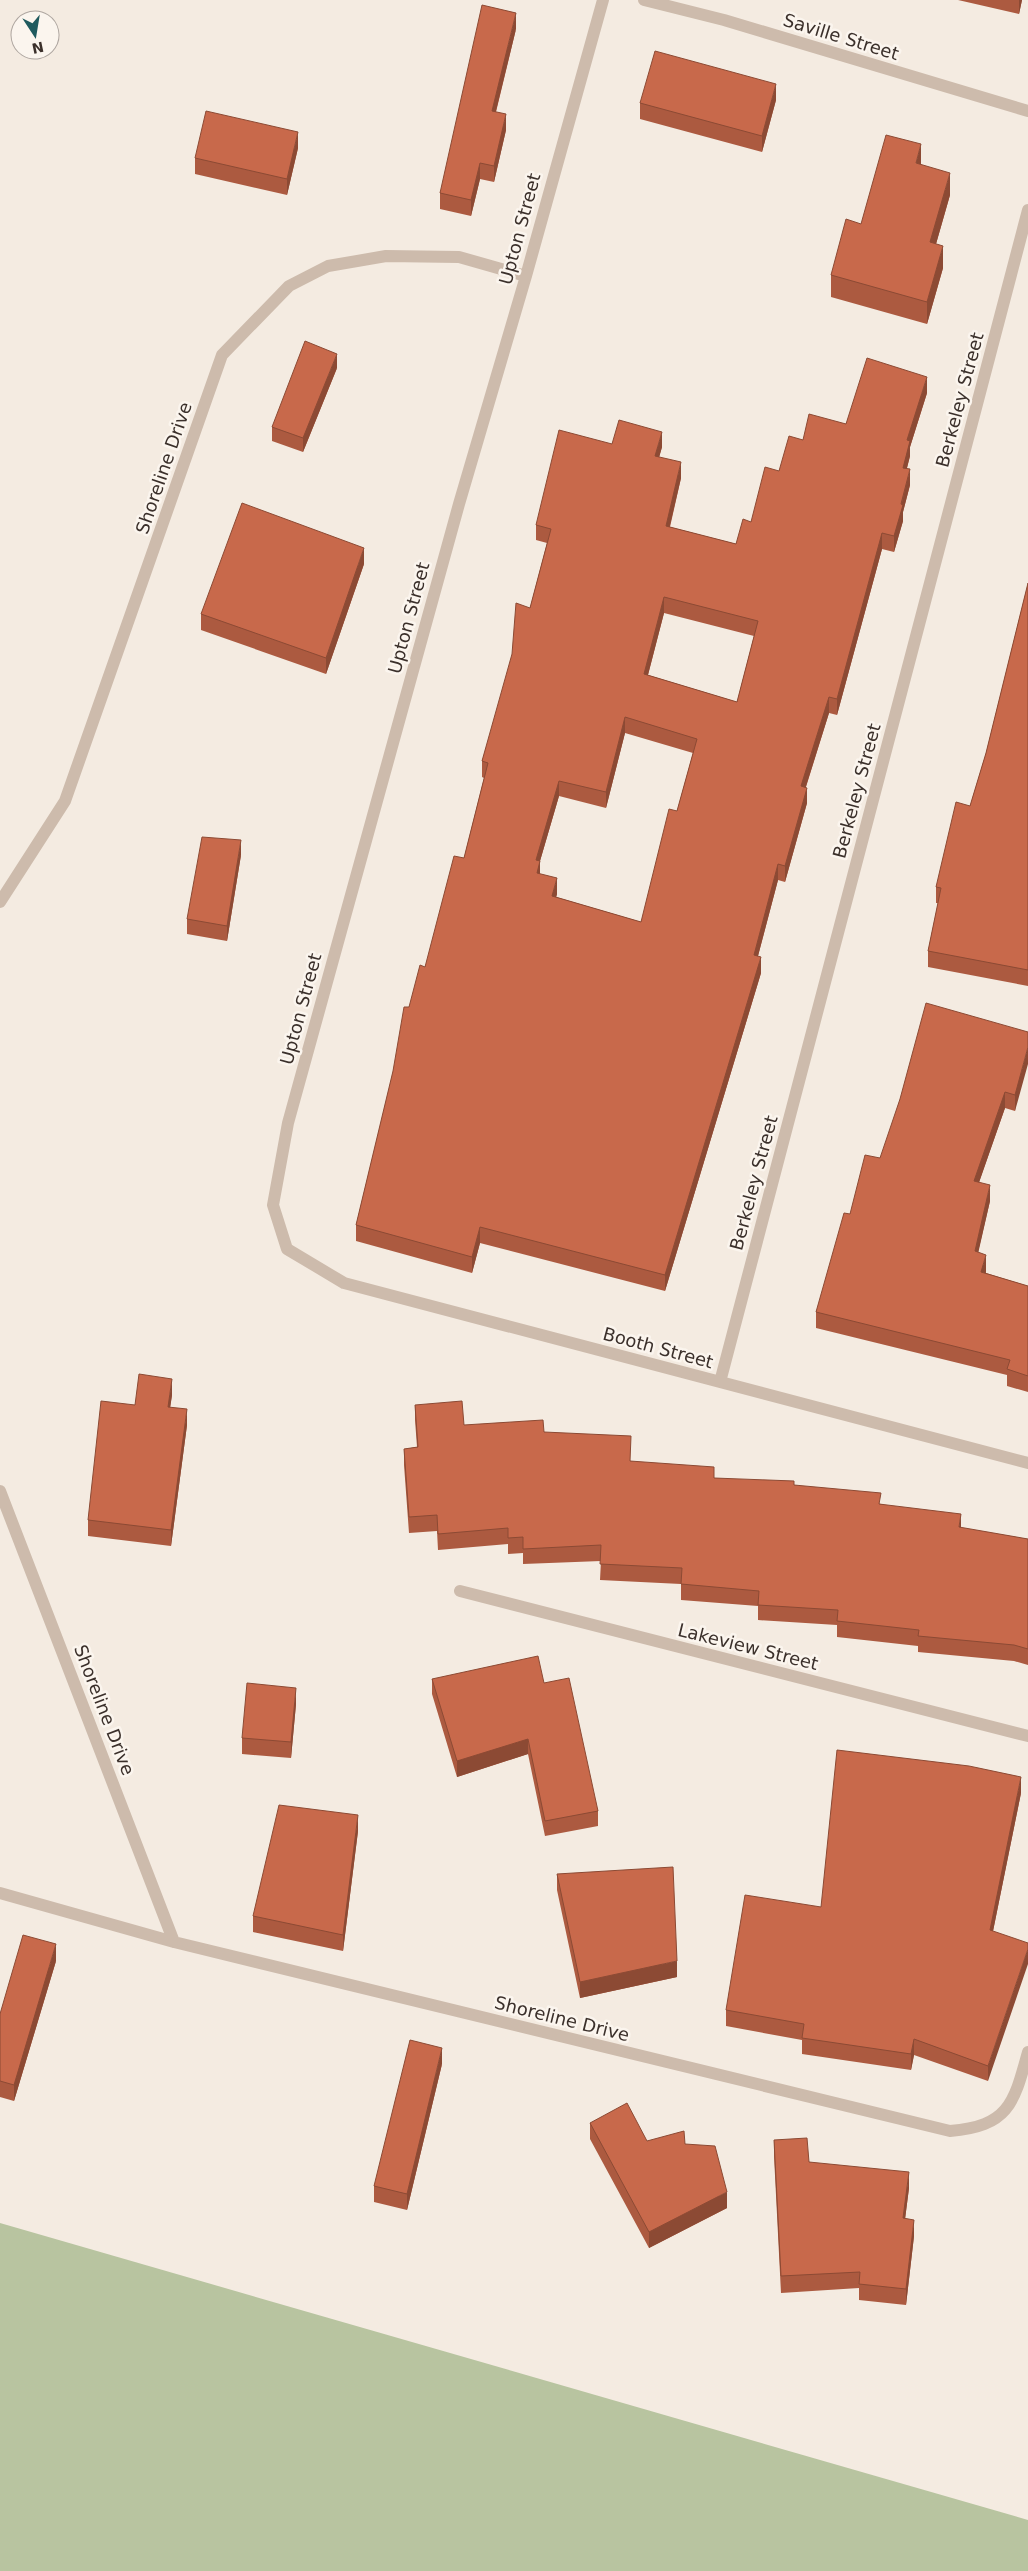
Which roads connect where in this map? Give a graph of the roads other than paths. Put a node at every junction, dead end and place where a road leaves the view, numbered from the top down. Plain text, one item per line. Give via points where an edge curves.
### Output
1 (602, 0) edge
2 (644, 0) edge
3 (1028, 111) edge
4 (1028, 210) edge
5 (526, 276) junction
6 (0, 902) edge
7 (287, 1249) joint
8 (720, 1382) junction
9 (1028, 1463) edge
10 (0, 1491) edge
11 (460, 1591) dead end
12 (1028, 1736) edge
13 (0, 1893) edge
14 (174, 1942) junction
15 (1028, 2052) edge

1 - 5 street, Upton Street
2 - 3 street, Saville Street via 724,20
4 - 8 street, Berkeley Street
5 - 6 street, Shoreline Drive via 459,257 386,256 328,266 289,286 222,355 65,801
5 - 7 street, Upton Street via 461,494 288,1123 273,1205
7 - 8 street, Booth Street via 344,1283
8 - 9 street, Booth Street
10 - 14 street, Shoreline Drive
11 - 12 street, Lakeview Street
13 - 14 street, Shoreline Drive
14 - 15 street, Shoreline Drive via 941,2130 975,2129 992,2122 1009,2107

